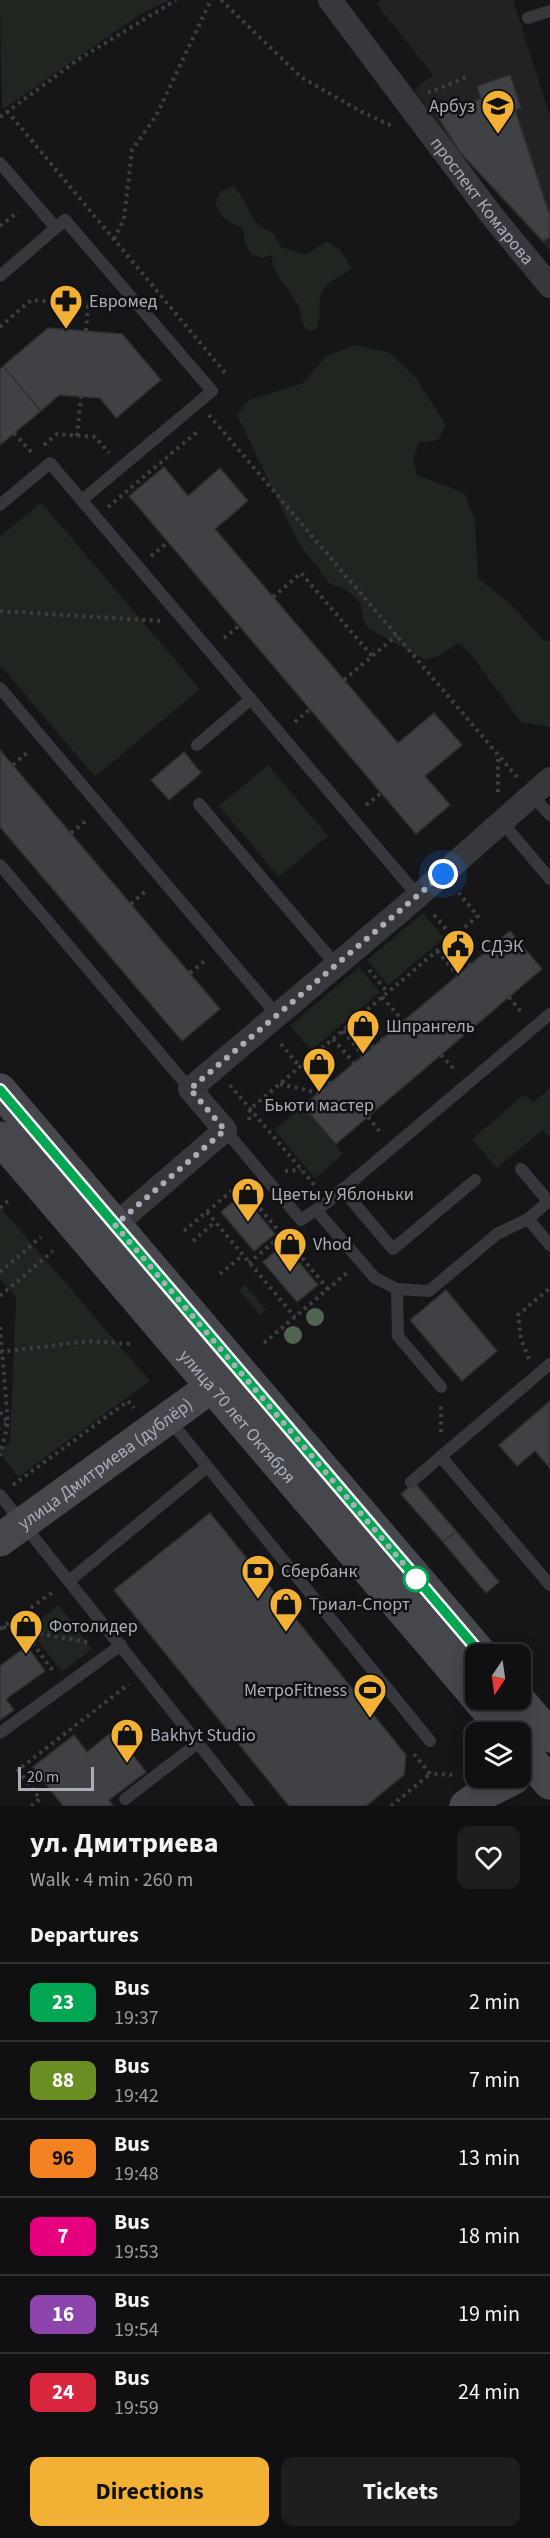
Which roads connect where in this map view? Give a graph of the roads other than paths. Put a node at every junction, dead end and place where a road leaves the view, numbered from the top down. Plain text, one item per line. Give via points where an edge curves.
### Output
1 (330, 0) edge
2 (550, 11) edge
3 (528, 18) dead end
4 (2, 170) edge
5 (56, 228) junction
6 (0, 276) edge
7 (550, 286) edge
8 (82, 501) junction
9 (0, 505) edge
10 (0, 688) edge
11 (251, 699) junction
12 (197, 745) dead end
13 (550, 779) edge
14 (533, 796) junction
15 (199, 804) dead end
16 (550, 816) edge
17 (502, 822) junction
18 (0, 866) edge
19 (550, 879) edge
20 (418, 896) junction
21 (336, 965) junction
22 (550, 1014) edge
23 (277, 1015) junction
24 (190, 1089) junction
25 (0, 1090) edge
26 (225, 1130) junction
27 (0, 1138) edge
28 (521, 1169) dead end
29 (474, 1180) dead end
30 (342, 1189) junction
31 (549, 1201) edge
32 (316, 1210) junction
33 (528, 1219) junction
34 (115, 1225) junction
35 (550, 1245) edge
36 (397, 1288) junction
37 (550, 1364) edge
38 (211, 1387) junction
39 (441, 1387) road end
40 (168, 1418) junction
41 (441, 1457) junction
42 (207, 1467) junction
43 (411, 1482) dead end
44 (0, 1495) edge
45 (11, 1532) edge
46 (69, 1581) junction
47 (550, 1585) edge
48 (472, 1644) edge
49 (121, 1645) junction
50 (465, 1683) edge
51 (488, 1710) edge
52 (528, 1710) edge
53 (498, 1722) edge
54 (0, 1733) edge
55 (550, 1736) edge
56 (430, 1741) dead end
57 (198, 1743) junction
58 (532, 1769) edge
59 (125, 1799) dead end
60 (248, 1806) edge
61 (466, 1806) edge

1 - 7 street, проспект Комарова via 493,217
2 - 3 lane
4 - 5 lane
5 - 6 lane
5 - 8 lane via 65,220 212,391
8 - 9 lane via 50,463
8 - 11 lane
10 - 23 lane
11 - 12 lane
11 - 20 lane
13 - 14 street
14 - 16 lane
14 - 17 street
15 - 21 lane
17 - 19 lane
17 - 20 street
18 - 24 lane
20 - 21 street
21 - 23 street
22 - 30 lane
23 - 24 street
24 - 26 street
25 - 34 main road, улица 70 лет Октября
26 - 32 lane via 301,1220
26 - 34 street
27 - 38 main road, улица 70 лет Октября
28 - 31 lane
29 - 30 lane via 393,1249
30 - 32 lane
31 - 33 lane
32 - 36 lane via 375,1278
33 - 35 lane
33 - 36 lane via 497,1234 429,1291
34 - 48 main road, улица 70 лет Октября
36 - 39 lane via 398,1336
37 - 41 lane
38 - 40 main road, улица Дмитриева (дублёр)
38 - 50 main road, улица 70 лет Октября
40 - 42 lane
40 - 45 main road, улица Дмитриева (дублёр)
41 - 43 lane
41 - 47 lane
42 - 46 lane
42 - 56 lane
44 - 45 lane
45 - 46 lane
46 - 49 lane
49 - 54 lane
49 - 57 lane
51 - 53 main road
52 - 55 main road
57 - 59 lane
57 - 60 lane
58 - 61 main road

